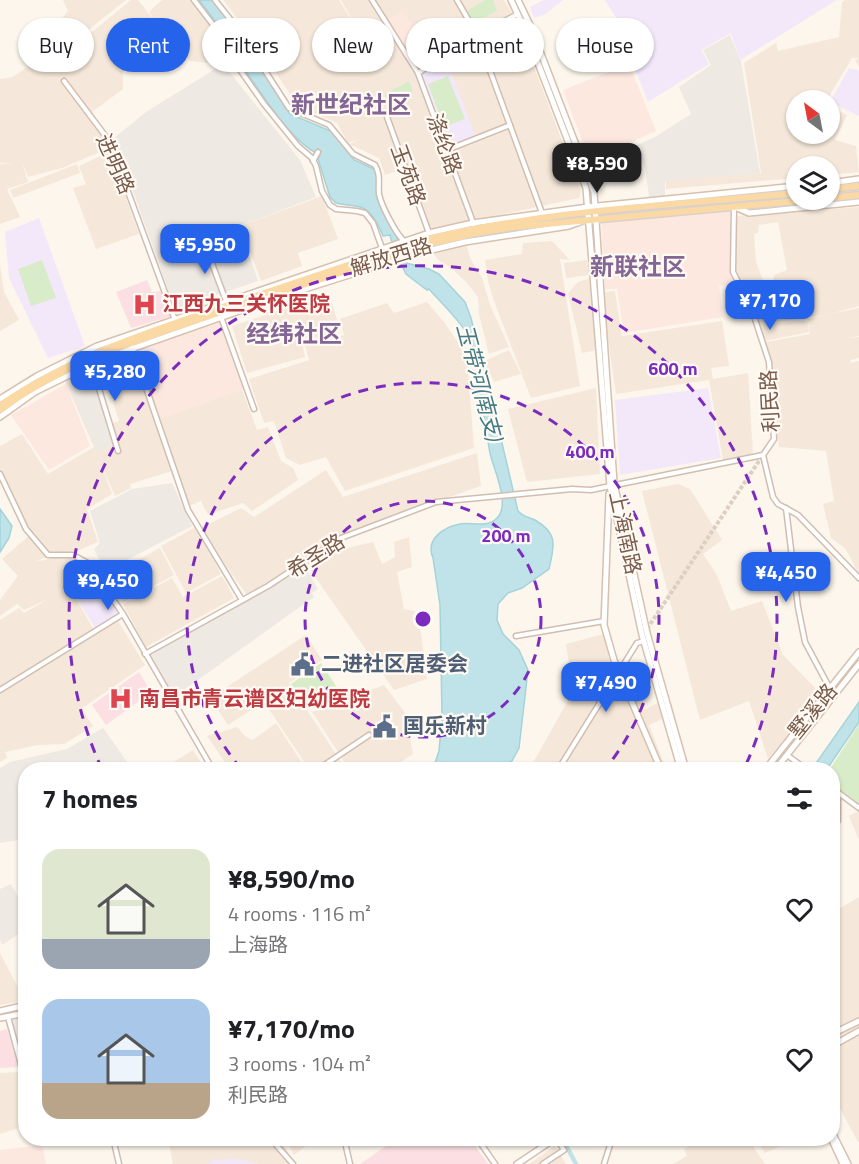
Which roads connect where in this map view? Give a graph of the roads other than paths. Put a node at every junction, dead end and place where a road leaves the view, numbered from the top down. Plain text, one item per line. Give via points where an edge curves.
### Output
1 (194, 0) edge
2 (215, 0) edge
3 (372, 0) edge
4 (457, 0) edge
5 (512, 0) edge
6 (518, 0) edge
7 (518, 14) junction
8 (467, 18) edge
9 (511, 18) edge
10 (490, 72) edge
11 (418, 73) joint
12 (64, 81) dead end
13 (387, 117) dead end
14 (510, 125) junction
15 (447, 150) junction
16 (318, 152) dead end
17 (313, 160) junction
18 (859, 180) edge
19 (840, 182) edge
20 (859, 186) edge
21 (786, 187) edge
22 (840, 188) edge
23 (786, 194) edge
24 (859, 195) edge
25 (840, 197) edge
26 (786, 202) edge
27 (859, 202) edge
28 (734, 206) junction
29 (592, 212) junction
30 (543, 216) junction
31 (474, 225) junction
32 (429, 233) junction
33 (204, 242) dead end
34 (412, 247) junction
35 (387, 253) junction
36 (226, 301) junction
37 (220, 316) junction
38 (175, 320) junction
39 (134, 344) junction
40 (94, 361) junction
41 (0, 399) edge
42 (0, 405) edge
43 (254, 409) dead end
44 (0, 413) edge
45 (118, 451) dead end
46 (763, 455) junction
47 (0, 474) edge
48 (612, 485) junction
49 (786, 508) junction
50 (859, 578) edge
51 (242, 600) junction
52 (123, 614) junction
53 (604, 621) junction
54 (516, 636) dead end
55 (644, 641) junction
56 (859, 652) edge
57 (145, 654) junction
58 (859, 664) edge
59 (620, 671) junction
60 (828, 685) dead end
61 (0, 690) edge
62 (369, 735) dead end
63 (787, 755) junction
64 (208, 762) edge
65 (328, 762) edge
66 (563, 762) edge
67 (658, 762) edge
68 (679, 762) edge
69 (684, 762) edge
70 (771, 762) edge
71 (782, 762) edge
72 (797, 762) edge
73 (840, 794) edge
74 (859, 808) edge
75 (18, 1007) edge
76 (0, 1011) edge
77 (18, 1015) edge
78 (8, 1017) junction
79 (0, 1018) edge
80 (859, 1020) edge
81 (840, 1030) edge
82 (859, 1031) edge
83 (840, 1042) edge
84 (18, 1054) edge
85 (116, 1146) edge
86 (277, 1146) edge
87 (346, 1146) edge
88 (483, 1146) edge
89 (545, 1146) edge
90 (561, 1146) edge
91 (610, 1146) edge
92 (835, 1146) edge
93 (839, 1146) edge
94 (119, 1164) edge
95 (293, 1164) edge
96 (350, 1164) edge
97 (495, 1164) edge
98 (517, 1164) edge
99 (543, 1164) edge
100 (604, 1164) edge
101 (843, 1164) edge
102 (848, 1164) edge

1 - 17 street via 224,39 231,57 264,104
2 - 34 street via 289,108 329,125 353,154 375,165 380,198 398,236
3 - 11 street, 涤纶路
4 - 8 street
5 - 7 main road
6 - 29 main road via 592,186
7 - 9 street
7 - 29 main road
10 - 14 street
11 - 15 street, 涤纶路
12 - 38 street, 进明路 via 106,138
13 - 32 street, 玉苑路
14 - 15 street
14 - 30 street
15 - 31 street, 涤纶路
16 - 17 street
17 - 35 street via 330,205 368,215
18 - 19 main road
20 - 22 main road
21 - 29 main road
23 - 29 main road, 解放西路
24 - 25 main road
26 - 28 main road, 解放西路
27 - 28 main road via 749,213
28 - 29 main road, 解放西路
28 - 46 street, 利民路 via 733,272 751,307 769,362 774,439
29 - 30 main road, 解放西路
29 - 34 main road, 解放西路
29 - 48 main road, 上海南路
30 - 31 main road, 解放西路
31 - 32 main road
31 - 34 main road, 解放西路
32 - 34 main road
33 - 36 street
34 - 35 main road, 解放西路
34 - 35 main road
35 - 36 main road
35 - 37 main road
35 - 38 main road, 解放西路
35 - 39 main road, 解放西路
36 - 38 main road
37 - 39 main road
37 - 43 street
38 - 41 main road via 97,346
38 - 42 main road, 解放西路 via 78,359
39 - 40 main road
39 - 44 main road, 解放西路 via 96,356 55,376
39 - 51 street via 188,510
40 - 44 main road via 56,378
40 - 45 street
46 - 48 street
46 - 49 street via 774,497
47 - 52 street via 26,529 48,555 73,555 88,563
48 - 51 street, 希圣路 via 436,502 341,538
48 - 53 main road, 上海南路
48 - 55 main road, 上海南路
48 - 69 main road, 上海南路 via 646,633
49 - 50 street via 798,515
49 - 60 street via 805,642
51 - 57 street, 希圣路
52 - 57 street
52 - 61 street
53 - 54 street
53 - 59 main road, 上海南路
55 - 59 street via 638,643
55 - 68 main road, 上海南路
56 - 70 main road, 墅溪路
57 - 64 street
58 - 63 main road, 墅溪路
59 - 66 street
59 - 67 main road, 上海南路
62 - 65 street
63 - 71 main road, 墅溪路
63 - 72 street
73 - 74 street
75 - 76 main road
77 - 78 main road
78 - 79 main road
78 - 84 street
80 - 81 main road
82 - 83 main road
85 - 94 street
86 - 95 street
87 - 96 street
88 - 97 street
89 - 98 main road
90 - 99 street via 564,1150
91 - 100 street
92 - 101 main road
93 - 102 main road

